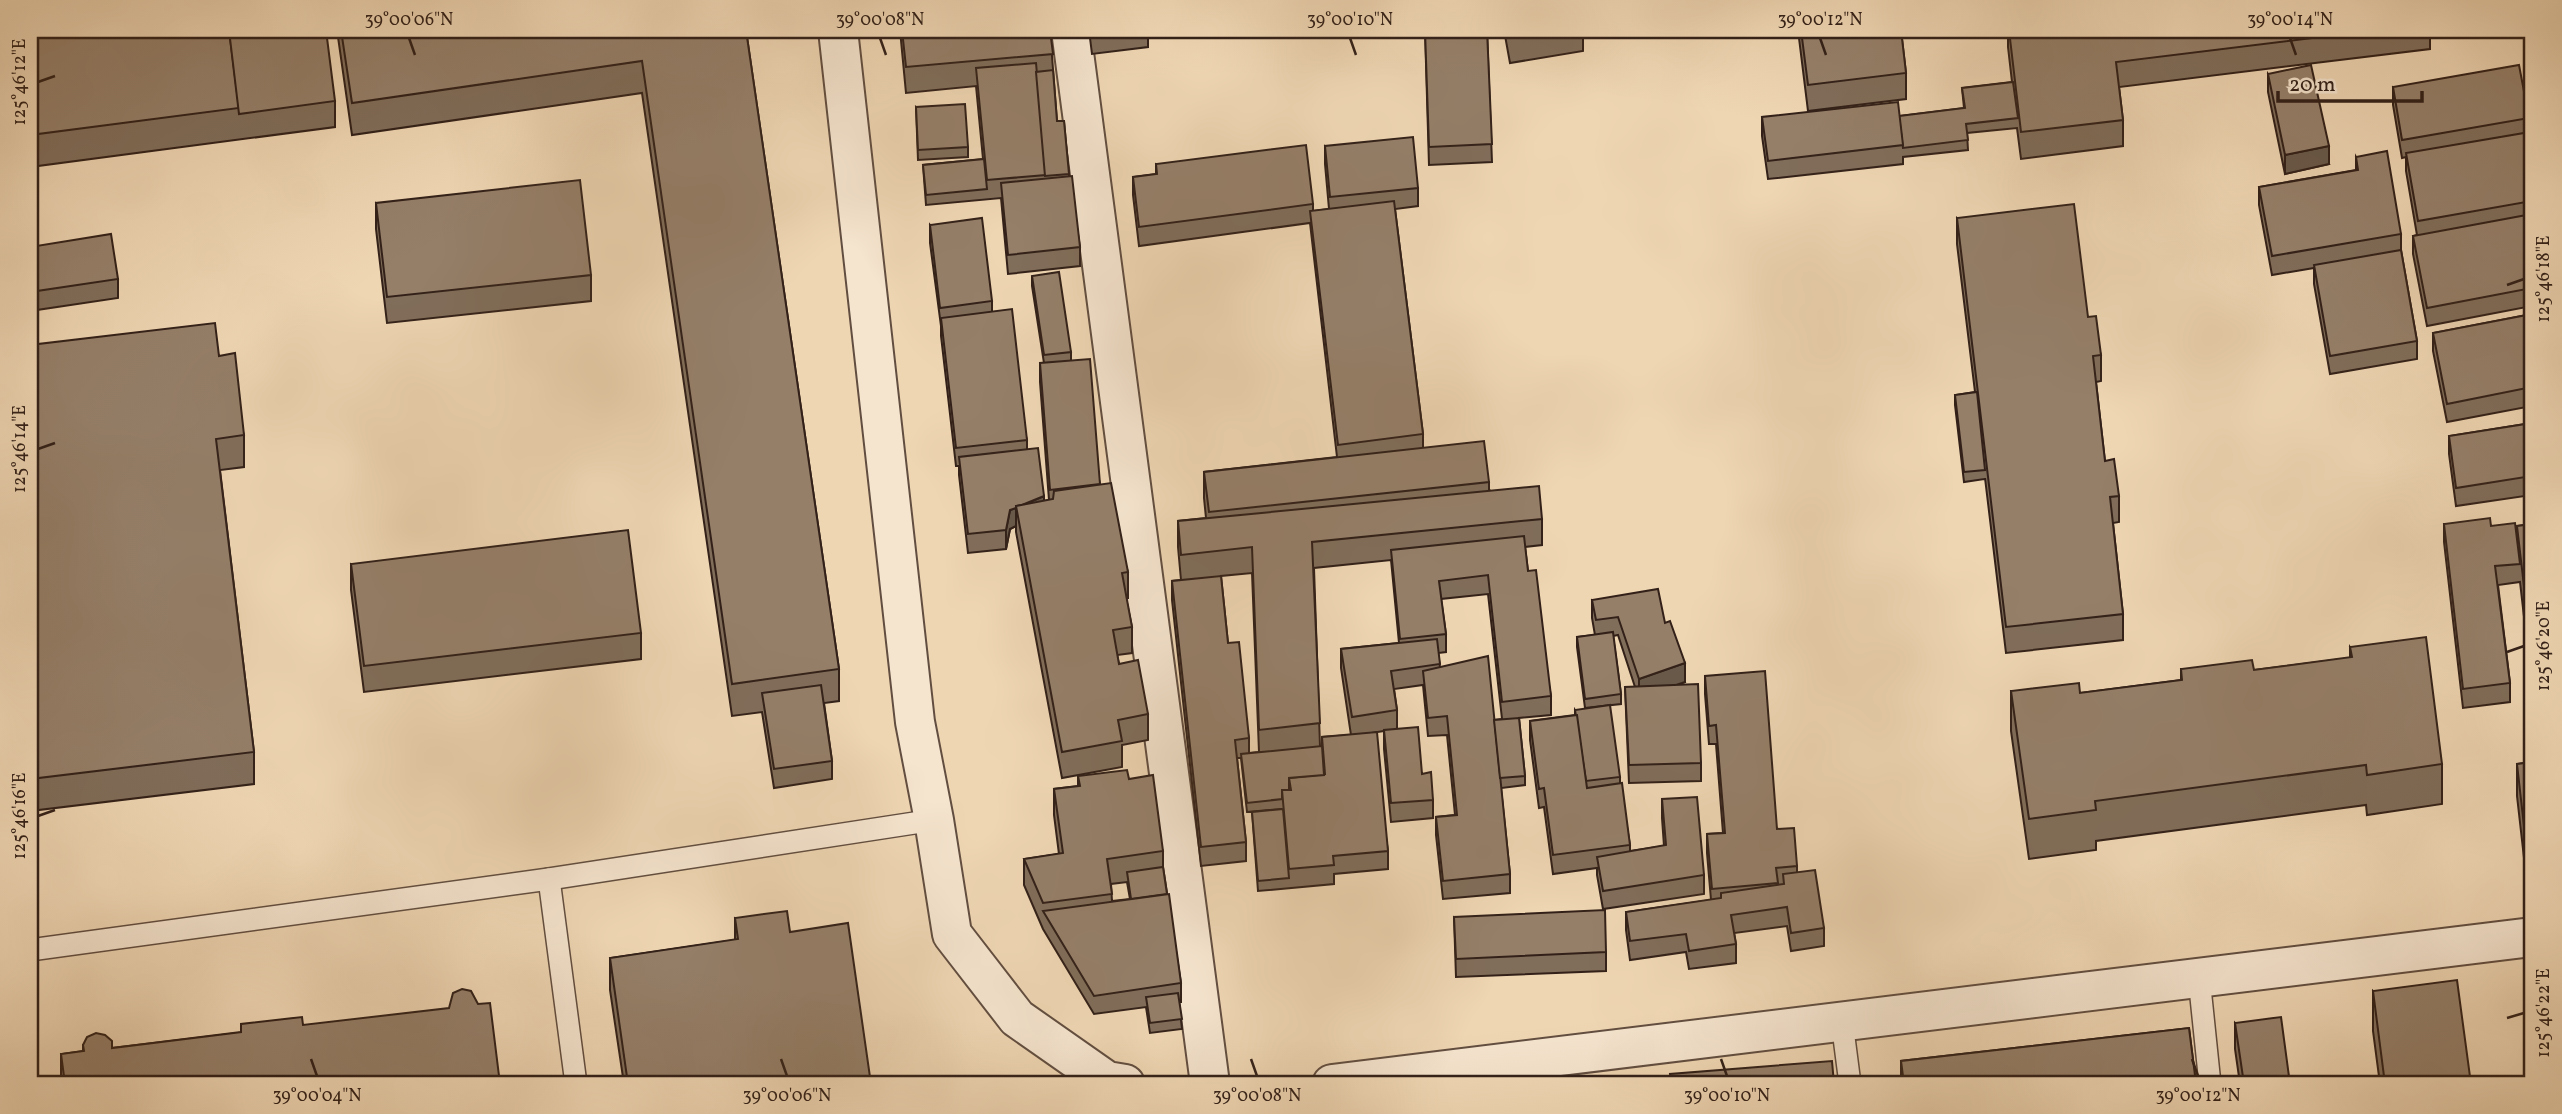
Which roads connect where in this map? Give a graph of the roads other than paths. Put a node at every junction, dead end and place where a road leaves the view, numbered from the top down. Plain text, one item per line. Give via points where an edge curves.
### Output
1 (838, 30) edge
2 (1071, 30) edge
3 (934, 820) junction
4 (549, 879) junction
5 (2532, 937) edge
6 (30, 950) edge
7 (2199, 978) junction
8 (1842, 1022) junction
9 (576, 1084) edge
10 (1125, 1084) edge
11 (1210, 1084) edge
12 (1332, 1084) edge
13 (1850, 1084) edge
14 (2210, 1084) edge

1 - 3 street via 915,722
2 - 11 street
3 - 4 lane
3 - 10 street via 951,934 1017,1018 1107,1081
4 - 6 lane
4 - 9 lane
5 - 7 street
7 - 8 street
7 - 14 lane
8 - 12 street
8 - 13 lane

